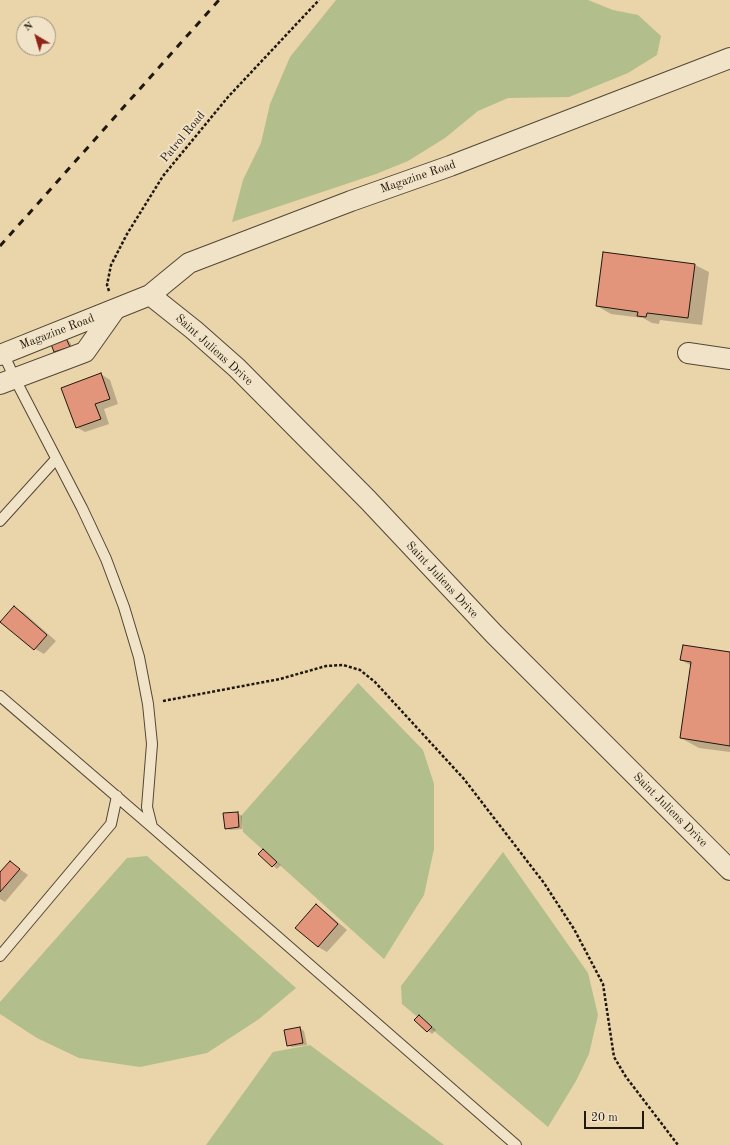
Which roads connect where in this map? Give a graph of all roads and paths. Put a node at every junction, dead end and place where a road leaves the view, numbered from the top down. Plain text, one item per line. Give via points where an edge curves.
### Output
1 (319, 0) edge
2 (730, 58) edge
3 (150, 296) junction
4 (114, 311) junction
5 (688, 353) dead end
6 (2, 354) edge
7 (730, 359) edge
8 (7, 382) edge
9 (56, 459) junction
10 (0, 521) edge
11 (0, 696) edge
12 (148, 704) junction
13 (117, 796) junction
14 (152, 827) junction
15 (730, 870) edge
16 (0, 956) edge
17 (516, 1145) edge
18 (678, 1145) edge

1 - 4 path, Patrol Road via 228,97 163,176 111,265 107,285
2 - 3 street, Magazine Road via 189,263
3 - 4 street, Magazine Road
3 - 15 street, Saint Juliens Drive via 237,368 368,500 494,634
4 - 6 street, Magazine Road
4 - 8 street, Magazine Road via 85,352
5 - 7 street
6 - 8 lane
8 - 9 lane
9 - 10 lane
9 - 12 lane via 106,559 139,657
11 - 13 lane
12 - 14 lane via 152,744 147,807
12 - 18 path via 280,679 326,666 343,665 360,670 375,682 464,779 544,883 574,929 603,984 614,1057 626,1077
13 - 14 lane
13 - 16 lane via 111,824
14 - 17 lane

